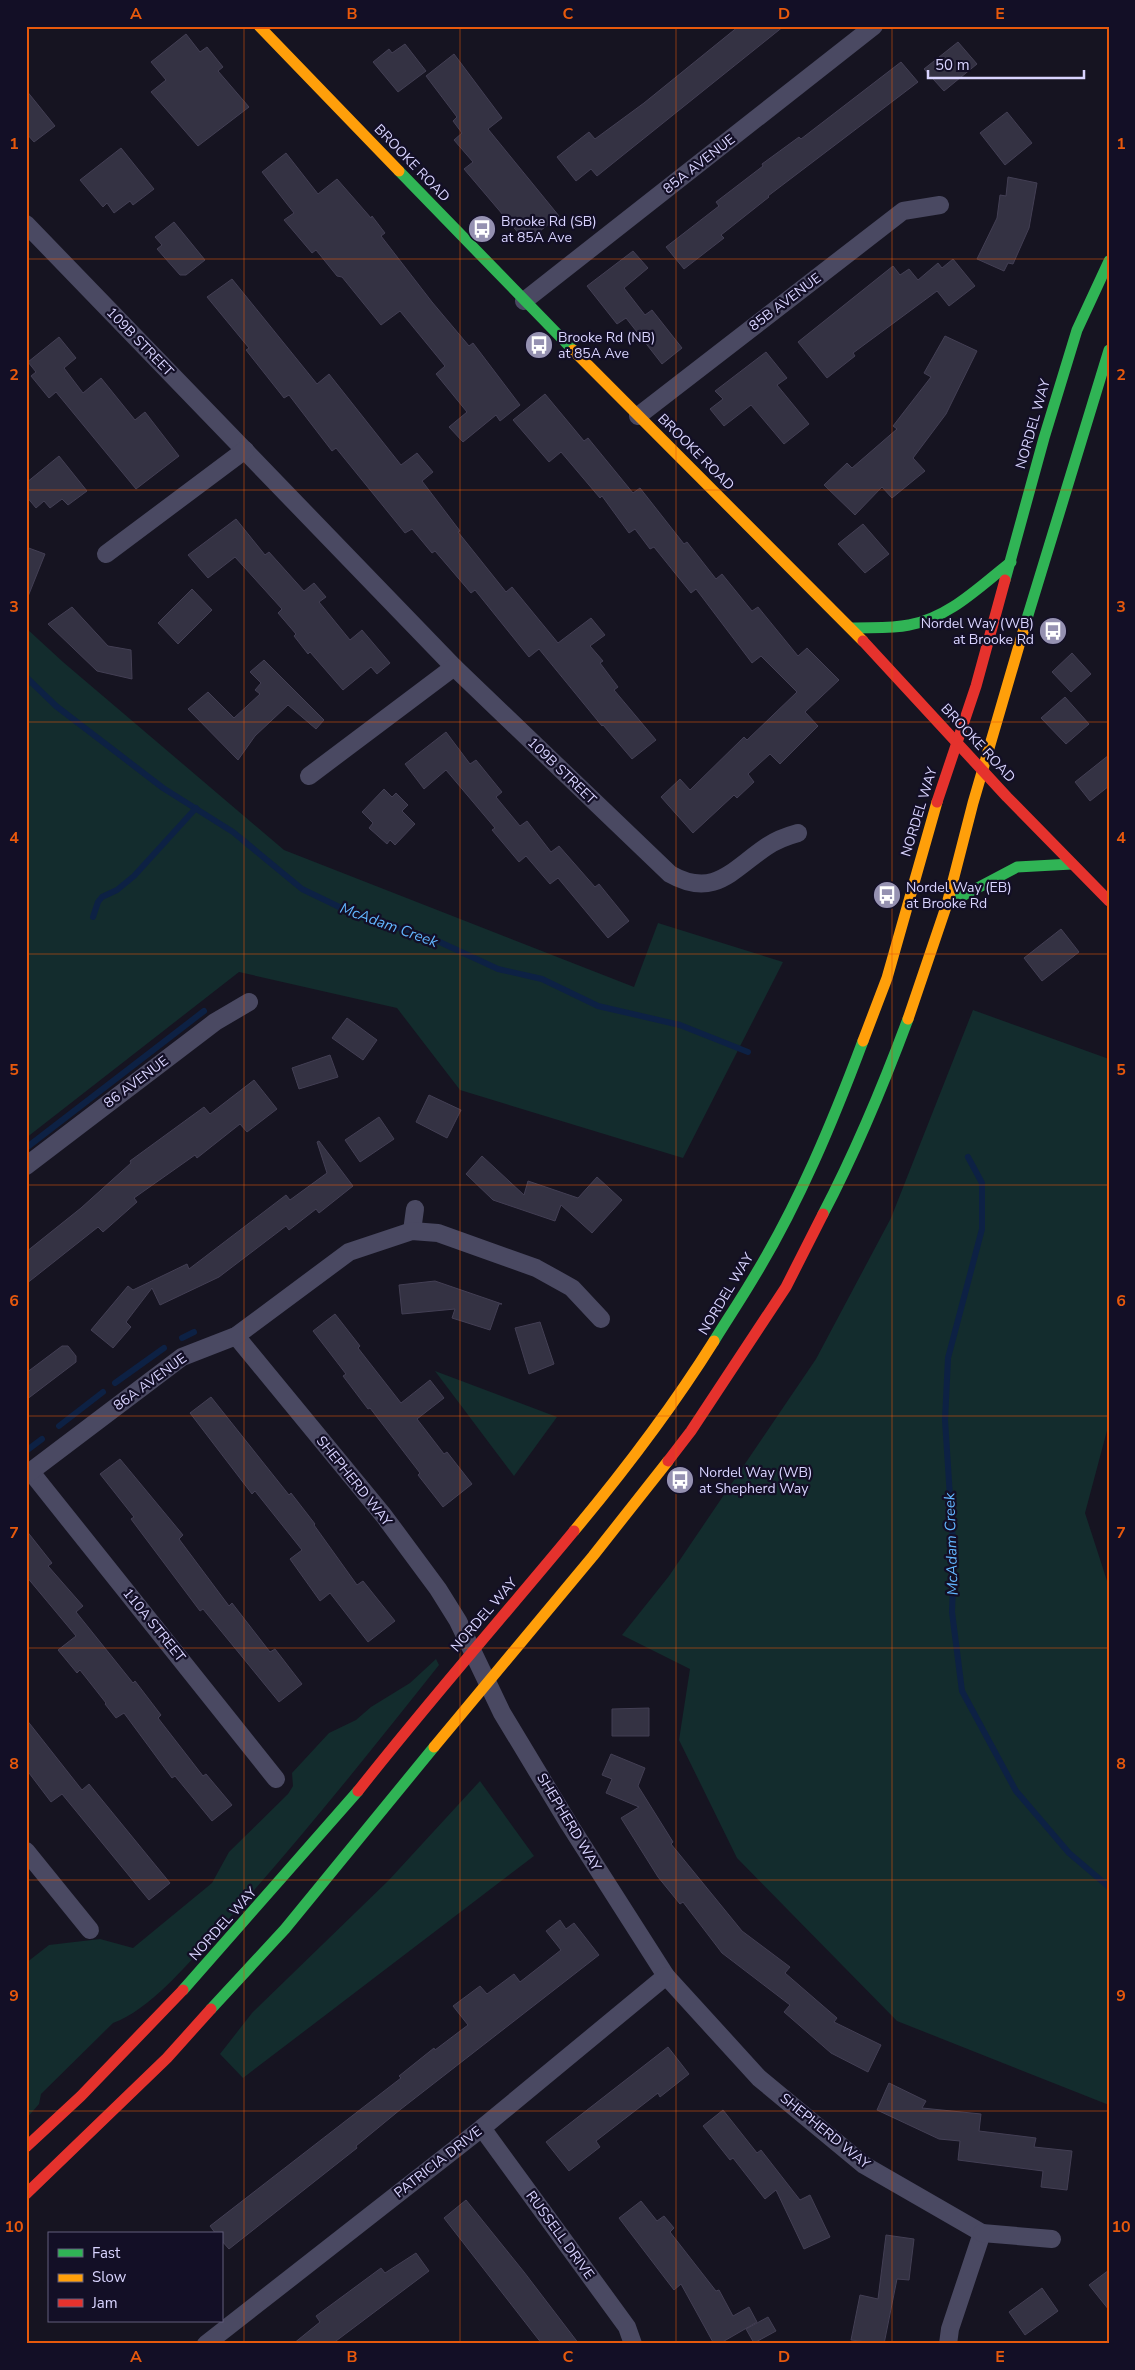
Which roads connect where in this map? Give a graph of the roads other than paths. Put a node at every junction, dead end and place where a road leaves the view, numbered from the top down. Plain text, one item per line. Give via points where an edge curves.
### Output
1 (260, 26) edge
2 (874, 26) edge
3 (940, 205) dead end
4 (29, 233) edge
5 (1109, 261) edge
6 (524, 301) junction
7 (1109, 350) edge
8 (638, 416) junction
9 (245, 450) junction
10 (106, 554) dead end
11 (1011, 562) junction
12 (851, 628) junction
13 (454, 667) junction
14 (957, 742) junction
15 (983, 771) junction
16 (309, 776) dead end
17 (798, 833) dead end
18 (1072, 864) junction
19 (1109, 901) edge
20 (947, 904) junction
21 (249, 1002) dead end
22 (26, 1166) edge
23 (415, 1209) dead end
24 (412, 1231) junction
25 (601, 1319) dead end
26 (236, 1336) junction
27 (29, 1474) edge
28 (472, 1652) junction
29 (487, 1682) junction
30 (276, 1779) dead end
31 (26, 1851) edge
32 (90, 1930) dead end
33 (666, 1976) junction
34 (482, 2128) junction
35 (26, 2147) edge
36 (26, 2194) edge
37 (982, 2233) junction
38 (1052, 2239) dead end
39 (206, 2344) edge
40 (633, 2344) edge
41 (948, 2344) edge

1 - 6 main road, BROOKE ROAD
2 - 6 street, 85A AVENUE
3 - 8 street, 85B AVENUE via 903,211
4 - 9 street, 109B STREET
5 - 11 main road, NORDEL WAY via 1077,330
6 - 8 main road, BROOKE ROAD
7 - 15 main road via 1048,545
8 - 12 main road, BROOKE ROAD
9 - 10 street
9 - 13 street, 109B STREET
11 - 12 main road via 958,602 925,620 910,625
11 - 14 main road, NORDEL WAY
12 - 14 main road, BROOKE ROAD
13 - 16 street
13 - 17 street, 109B STREET via 670,874 684,882 700,884 732,874 773,843
14 - 15 main road, BROOKE ROAD
14 - 28 main road, NORDEL WAY via 881,993 840,1100 783,1224 724,1328 654,1428 612,1485
15 - 18 main road, BROOKE ROAD
15 - 20 main road
18 - 19 main road, BROOKE ROAD
18 - 20 main road via 1017,867
20 - 29 main road via 879,1097 814,1237 786,1287 692,1430 593,1556
21 - 22 street, 86 AVENUE via 214,1022
23 - 24 street
24 - 25 street, 86A AVENUE via 438,1233 536,1268 572,1288
24 - 26 street, 86A AVENUE via 348,1252
26 - 27 street, 86A AVENUE via 182,1357
26 - 28 street, SHEPHERD WAY via 413,1553 458,1621
27 - 30 street, 110A STREET
28 - 29 street, SHEPHERD WAY
28 - 35 main road, NORDEL WAY via 356,1794 204,1968 81,2096
29 - 33 street, SHEPHERD WAY via 569,1824
29 - 36 main road via 297,1914 205,2018 124,2102
31 - 32 street
33 - 34 street, PATRICIA DRIVE
33 - 37 street, SHEPHERD WAY via 759,2078 864,2165
34 - 39 street, PATRICIA DRIVE
34 - 40 street, RUSSELL DRIVE via 628,2327
37 - 38 street, SHEPHERD WAY
37 - 41 street

